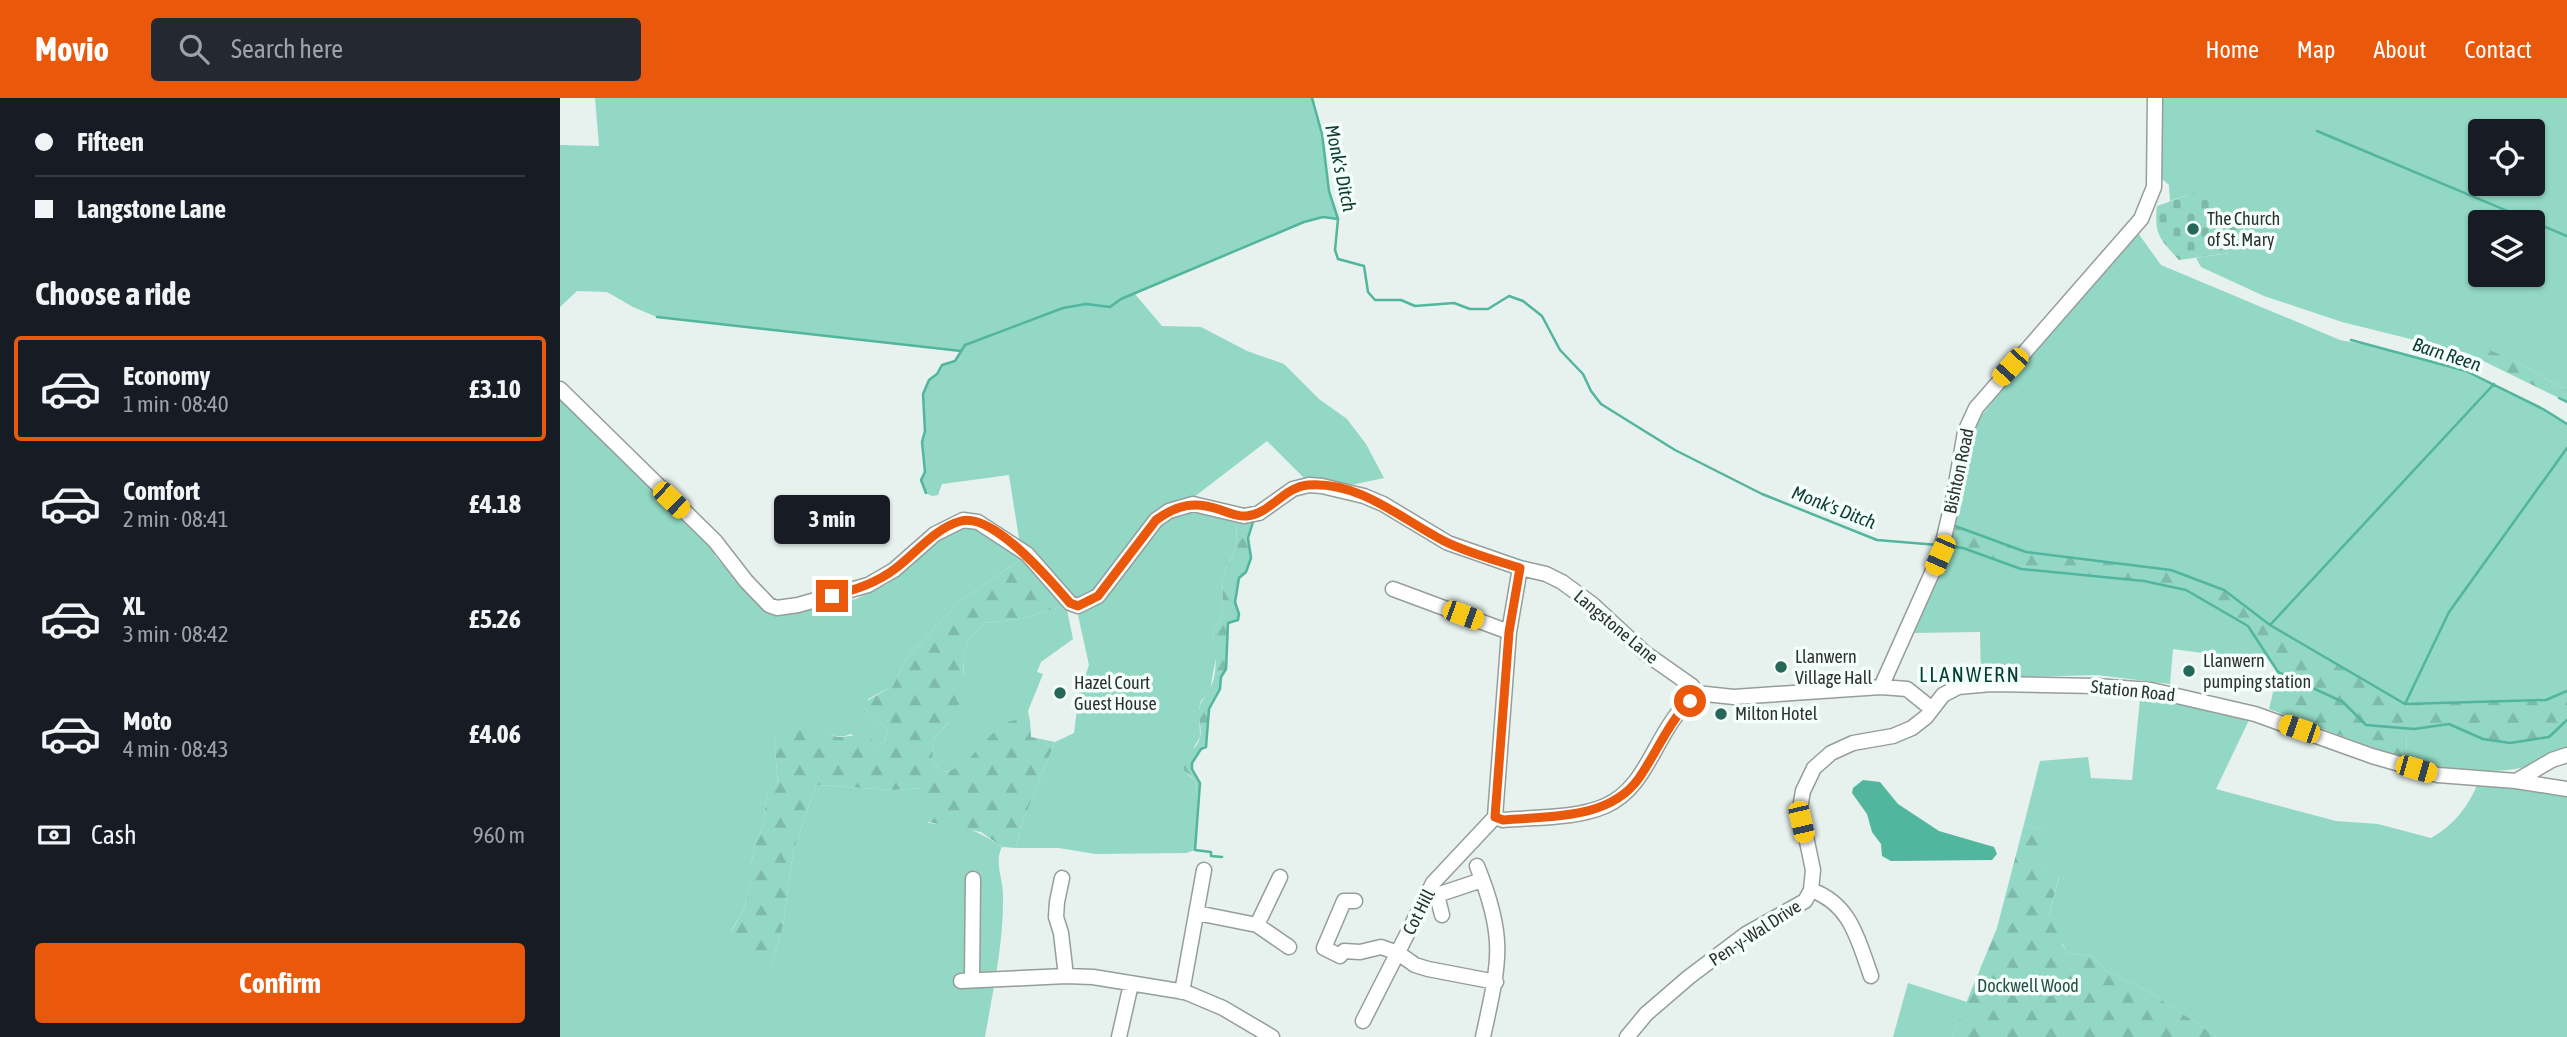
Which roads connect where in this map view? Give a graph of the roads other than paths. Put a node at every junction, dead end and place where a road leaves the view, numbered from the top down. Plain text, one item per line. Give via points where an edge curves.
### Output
1 (2155, 98) edge
2 (560, 389) edge
3 (1520, 568) junction
4 (1393, 589) dead end
5 (1509, 632) junction
6 (1881, 687) junction
7 (1696, 693) junction
8 (1932, 709) junction
9 (2567, 755) edge
10 (2516, 781) junction
11 (2567, 789) edge
12 (1495, 817) junction
13 (1205, 870) dead end
14 (1280, 877) dead end
15 (1062, 878) dead end
16 (973, 879) dead end
17 (1811, 890) junction
18 (1355, 901) dead end
19 (1197, 913) junction
20 (1442, 915) dead end
21 (1257, 925) junction
22 (1289, 947) dead end
23 (1398, 953) junction
24 (1066, 976) junction
25 (1871, 976) dead end
26 (1496, 982) junction
27 (1131, 984) junction
28 (1182, 992) junction
29 (1363, 1021) dead end
30 (1268, 1036) edge
31 (1119, 1037) edge
32 (1483, 1037) edge
33 (1627, 1037) edge

1 - 6 street, Bishton Road via 2154,187 2141,219 1976,408 1965,432 1940,555
2 - 3 street, Langstone Lane via 715,541 762,599 777,607 868,585 894,570 935,534 963,520 978,522 1027,554 1070,603 1078,606 1098,596 1156,520 1169,511 1193,504 1244,516 1259,513 1293,489 1309,485 1364,496 1448,543
3 - 5 street
3 - 7 street, Langstone Lane via 1546,574 1577,593
4 - 5 street
5 - 12 street
6 - 7 street via 1734,697
6 - 8 street via 1907,689
7 - 12 street via 1678,713 1638,779 1618,799 1568,814
8 - 10 street, Station Road via 1943,695 1958,687 1991,684 2151,690 2255,714 2372,757 2438,775
8 - 17 street, Pen-y-Wal Drive via 1912,729 1831,753 1809,776 1800,808 1813,870
9 - 10 street
10 - 11 street, Station Road
12 - 23 street, Cot Hill via 1433,883
13 - 19 street
14 - 21 street
15 - 24 street via 1056,917
16 - 24 street via 967,980
17 - 25 street via 1839,906 1853,924
17 - 33 street, Pen-y-Wal Drive via 1805,901 1746,934 1689,978 1646,1014
18 - 23 street via 1344,901 1324,948 1340,956 1344,951 1381,947
19 - 21 street
19 - 28 street
20 - 26 street via 1437,895 1479,873 1496,921
21 - 22 street
23 - 26 street via 1415,965
23 - 29 street, Cot Hill
24 - 27 street
26 - 32 street
27 - 28 street
27 - 31 street
28 - 30 street via 1223,1008

